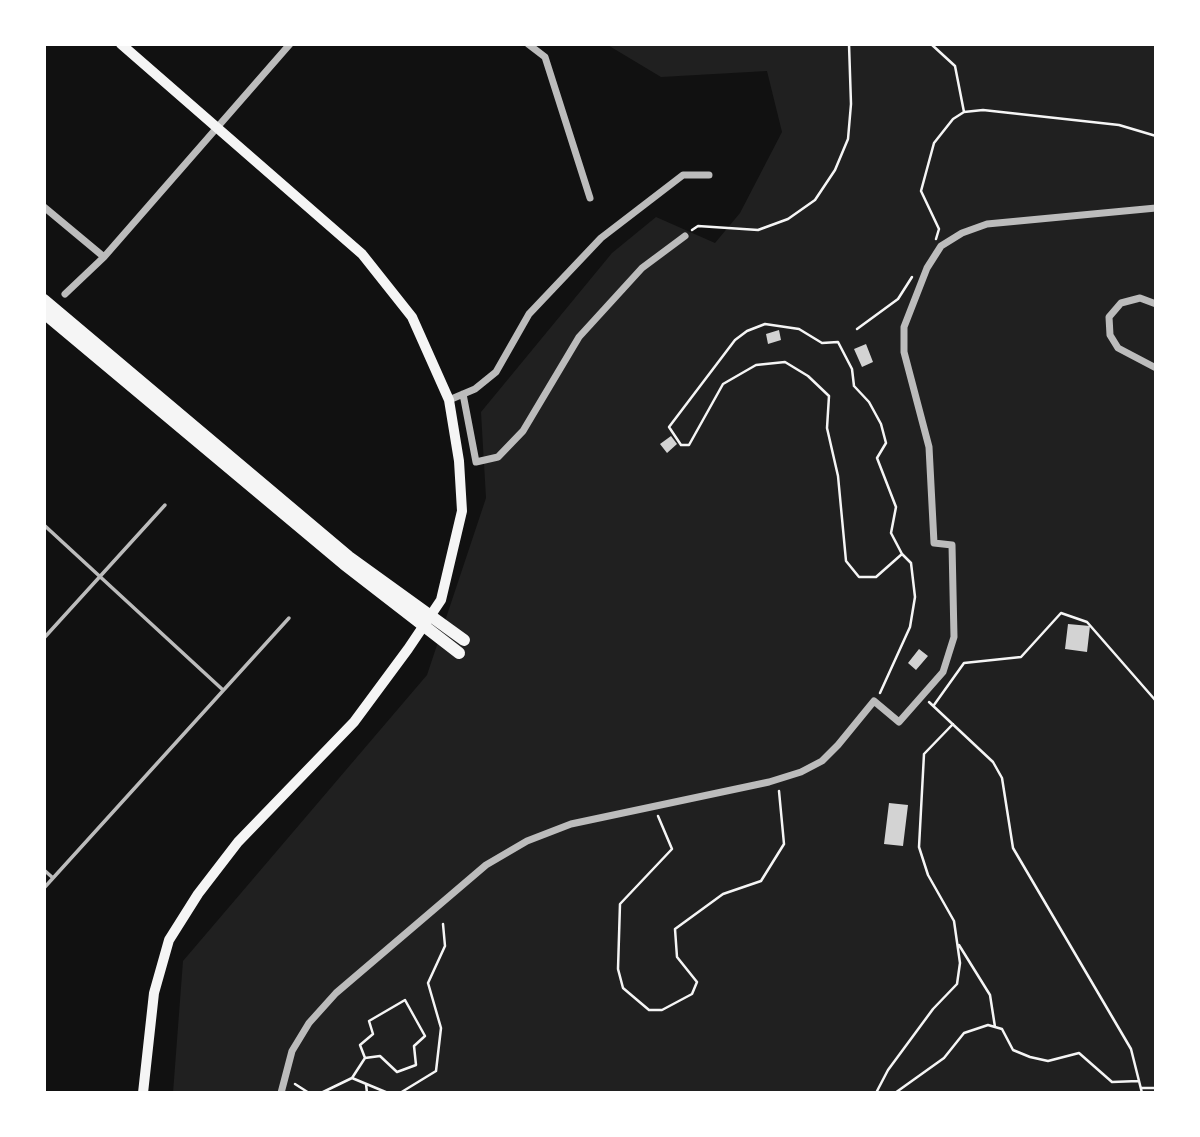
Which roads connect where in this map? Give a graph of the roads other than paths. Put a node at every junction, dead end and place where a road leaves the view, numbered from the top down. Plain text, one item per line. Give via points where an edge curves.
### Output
1 (121, 44) edge
2 (290, 44) edge
3 (528, 44) edge
4 (217, 127) junction
5 (709, 175) dead end
6 (590, 198) dead end
7 (44, 207) edge
8 (1156, 208) edge
9 (685, 236) road end
10 (104, 257) junction
11 (65, 294) dead end
12 (44, 300) edge
13 (1156, 304) edge
14 (44, 313) edge
15 (1156, 369) edge
16 (463, 394) junction
17 (449, 400) junction
18 (165, 505) dead end
19 (44, 525) edge
20 (101, 576) junction
21 (419, 613) junction
22 (289, 618) dead end
23 (44, 638) edge
24 (461, 647) dead end
25 (223, 690) junction
26 (44, 870) edge
27 (53, 878) junction
28 (44, 888) edge
29 (143, 1093) edge
30 (281, 1093) edge

1 - 4 main road
2 - 4 street
3 - 6 street via 545,57
4 - 10 street
4 - 17 main road via 362,254 384,279 412,317
5 - 16 street via 683,175 601,238 529,314 496,372
7 - 10 street
8 - 30 street via 987,223 940,246 927,268 904,327 904,352 929,447 934,543 952,545 954,637 943,672 899,722 874,701 822,761 801,772 571,824 527,841 486,865 318,1013 292,1051
9 - 16 street via 642,268 579,337 523,431 498,457 476,461
10 - 11 street
12 - 21 highway
13 - 15 street via 1140,298 1121,303 1109,317 1110,335 1118,348
14 - 21 highway via 333,556
16 - 17 street
17 - 29 main road via 462,511 441,600 354,722 238,842 169,940 154,993
18 - 20 lane
19 - 20 lane
20 - 23 lane
20 - 25 lane
21 - 24 highway
22 - 25 lane
25 - 27 lane
26 - 27 lane
27 - 28 lane

